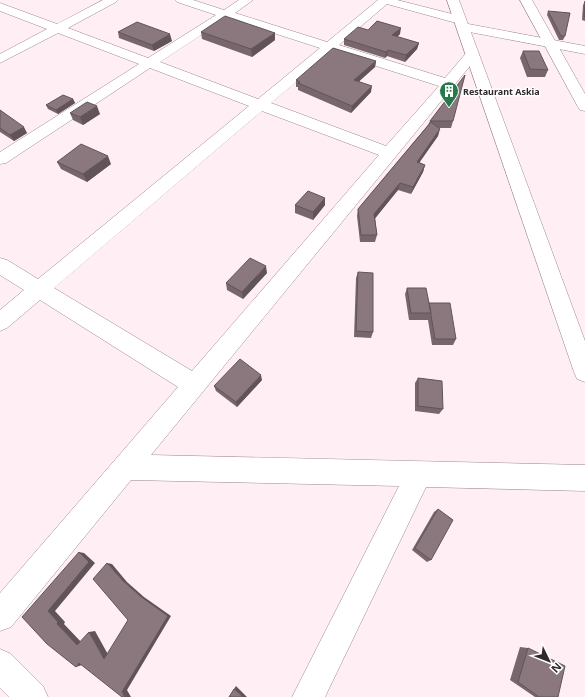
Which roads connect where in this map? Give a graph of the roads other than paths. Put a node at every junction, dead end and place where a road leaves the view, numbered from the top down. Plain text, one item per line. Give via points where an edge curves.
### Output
1 (112, 0) edge
2 (181, 0) edge
3 (247, 0) edge
4 (384, 0) edge
5 (453, 0) edge
6 (526, 0) edge
7 (0, 7) edge
8 (225, 14) junction
9 (461, 24) junction
10 (57, 29) junction
11 (550, 44) junction
12 (329, 46) junction
13 (585, 50) edge
14 (472, 55) junction
15 (0, 59) edge
16 (148, 63) junction
17 (448, 84) junction
18 (259, 105) junction
19 (585, 107) edge
20 (389, 154) junction
21 (0, 159) edge
22 (0, 265) edge
23 (38, 289) junction
24 (0, 322) edge
25 (585, 372) edge
26 (194, 385) junction
27 (126, 467) junction
28 (419, 474) junction
29 (585, 478) edge
30 (0, 616) edge
31 (0, 665) edge
32 (32, 697) edge
33 (308, 697) edge

1 - 10 street
2 - 8 street
3 - 8 street
4 - 9 street
4 - 12 street
5 - 9 street
6 - 11 street
7 - 10 street
8 - 12 street
8 - 16 street
9 - 11 street
9 - 14 street
10 - 15 street
10 - 16 street
11 - 13 street
11 - 19 street
12 - 17 street
12 - 18 street
14 - 17 street
14 - 25 street
16 - 18 street
16 - 21 street
17 - 20 street
18 - 20 street
18 - 23 street
20 - 26 street
22 - 23 street
23 - 24 street
23 - 26 street
26 - 27 street
27 - 28 street
27 - 30 street
28 - 29 street
28 - 33 street
31 - 32 street

